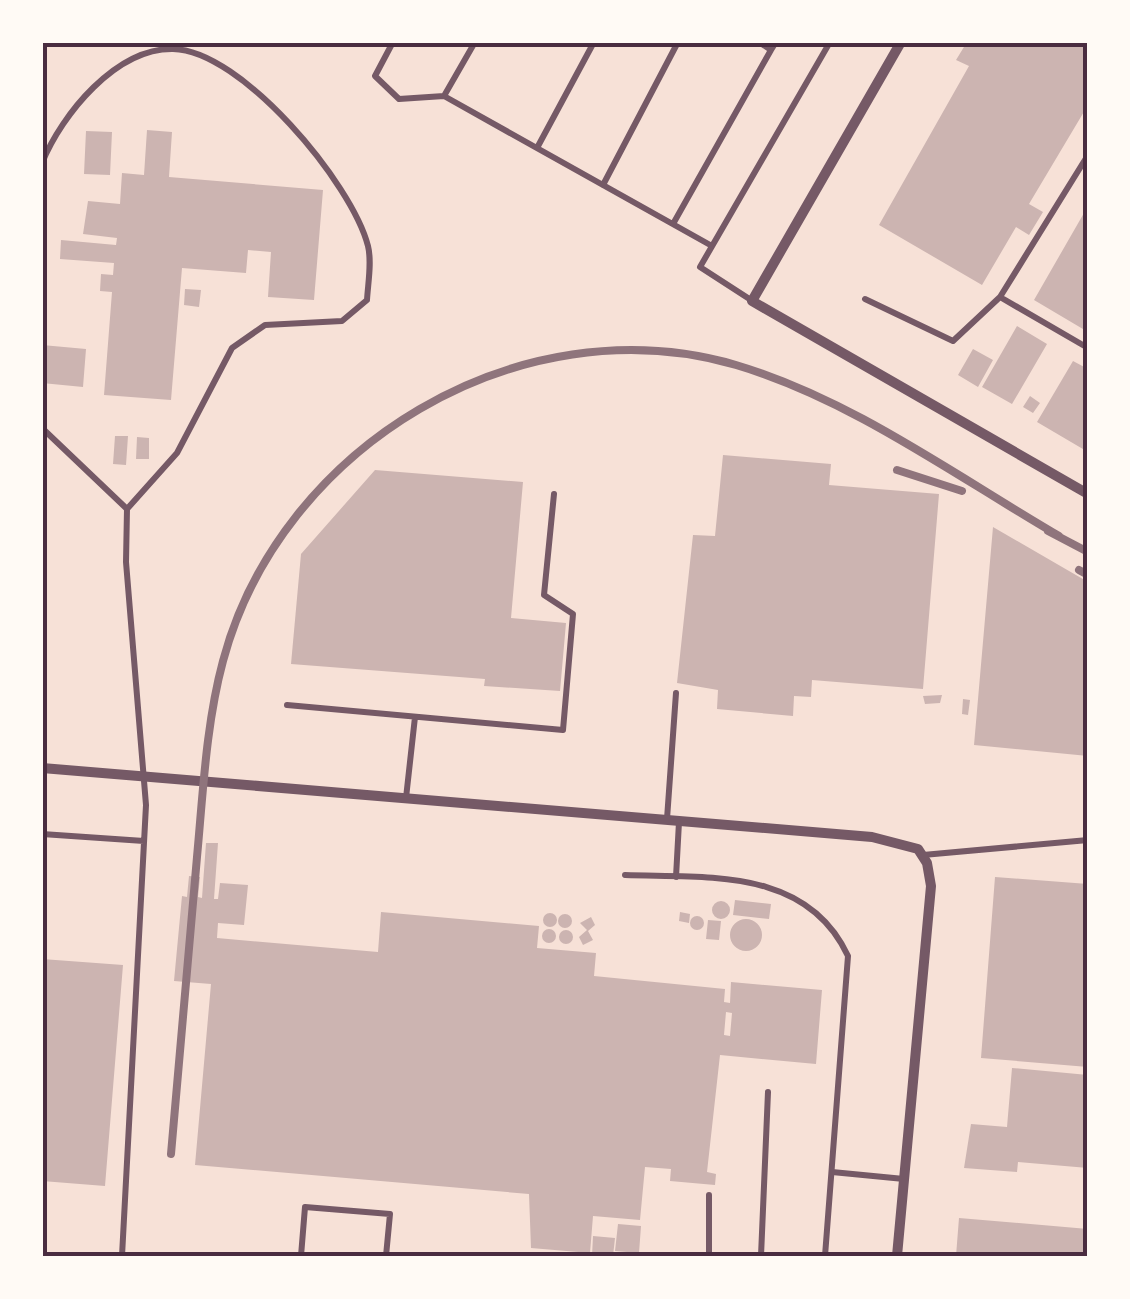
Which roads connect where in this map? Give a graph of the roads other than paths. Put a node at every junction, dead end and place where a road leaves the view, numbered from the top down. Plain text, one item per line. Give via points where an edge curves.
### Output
1 (393, 42) edge
2 (475, 42) edge
3 (594, 42) edge
4 (678, 42) edge
5 (758, 42) edge
6 (830, 42) edge
7 (901, 42) edge
8 (774, 46) edge
9 (444, 96) junction
10 (537, 148) junction
11 (1088, 155) edge
12 (42, 163) edge
13 (604, 185) junction
14 (673, 224) junction
15 (712, 246) junction
16 (1000, 297) junction
17 (865, 299) dead end
18 (752, 301) junction
19 (1088, 348) edge
20 (42, 428) edge
21 (554, 494) dead end
22 (1088, 494) edge
23 (127, 509) junction
24 (676, 693) dead end
25 (287, 706) dead end
26 (415, 717) junction
27 (42, 768) edge
28 (140, 776) junction
29 (406, 798) junction
30 (666, 819) junction
31 (679, 820) junction
32 (42, 834) edge
33 (1088, 840) edge
34 (144, 841) junction
35 (923, 854) junction
36 (625, 875) dead end
37 (676, 876) junction
38 (768, 1092) dead end
39 (832, 1172) junction
40 (904, 1179) junction
41 (709, 1195) dead end
42 (122, 1256) edge
43 (300, 1256) edge
44 (386, 1256) edge
45 (709, 1256) edge
46 (761, 1256) edge
47 (825, 1256) edge
48 (896, 1256) edge

1 - 9 lane via 375,76 399,99
2 - 9 lane
3 - 10 lane
4 - 13 lane
5 - 8 lane
6 - 15 lane
7 - 18 street
8 - 14 lane
9 - 10 lane
10 - 13 lane
11 - 16 lane
12 - 23 lane via 55,132 113,71 144,52 176,48 213,59 307,138 346,194 370,249 367,300 342,321 264,325 232,348 177,454
13 - 14 lane
14 - 15 lane
15 - 18 lane via 700,267
16 - 17 lane via 953,341
16 - 19 lane
18 - 22 street
20 - 23 lane
21 - 26 lane via 544,596 573,614 563,730
23 - 28 lane via 142,712
24 - 30 lane
25 - 26 lane
26 - 29 lane
27 - 28 street
28 - 29 street
28 - 34 lane
29 - 30 street
30 - 31 street
31 - 35 street via 872,837 906,843
31 - 37 lane
32 - 34 lane
33 - 35 lane
34 - 42 lane
35 - 40 street via 930,886
36 - 37 lane
37 - 39 lane via 746,879 788,894 809,904 841,941 848,956
38 - 46 lane
39 - 40 lane
39 - 47 lane
40 - 48 street
41 - 45 lane
43 - 44 lane via 305,1207 390,1214

